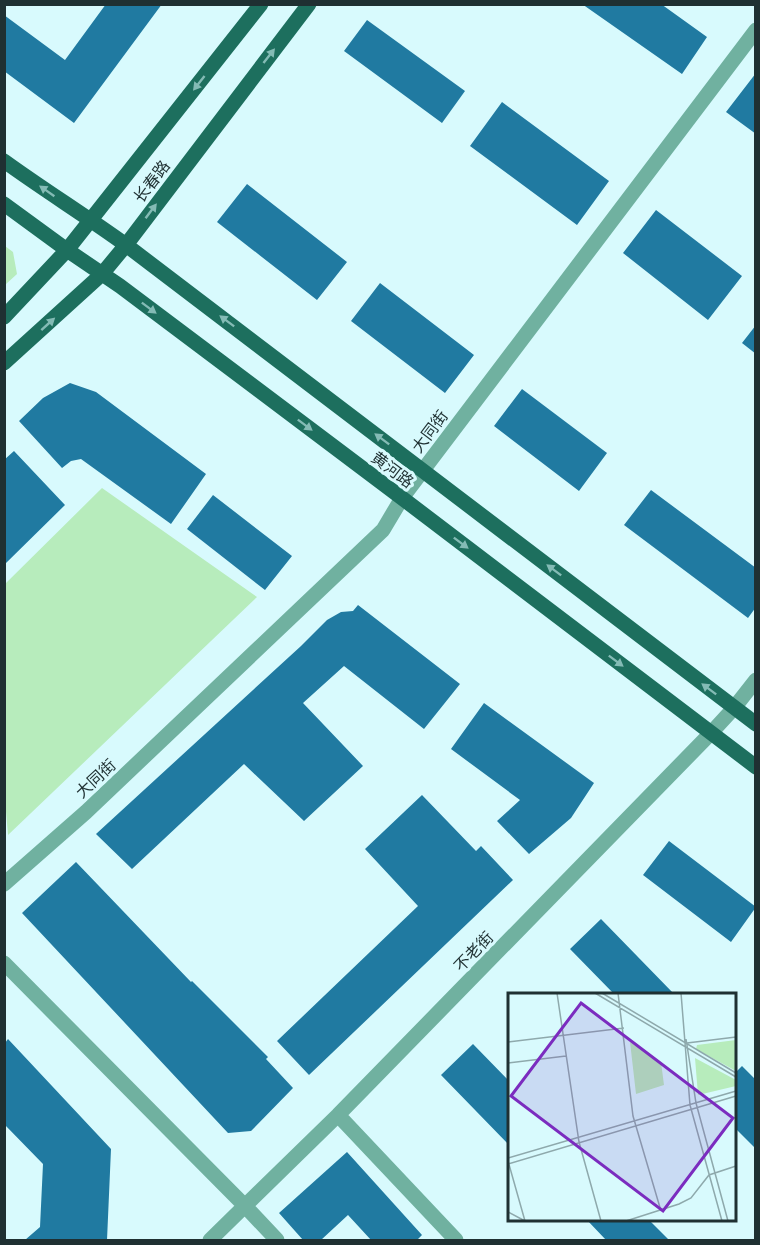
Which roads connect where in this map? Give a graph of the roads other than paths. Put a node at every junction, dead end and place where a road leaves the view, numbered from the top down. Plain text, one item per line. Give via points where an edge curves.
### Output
1 (261, 4) edge
2 (309, 4) edge
3 (756, 30) edge
4 (4, 161) edge
5 (4, 204) edge
6 (91, 220) junction
7 (126, 245) junction
8 (67, 250) junction
9 (102, 274) junction
10 (4, 317) edge
11 (4, 363) edge
12 (423, 469) junction
13 (402, 498) junction
14 (756, 680) edge
15 (734, 708) junction
16 (756, 724) edge
17 (711, 733) junction
18 (756, 767) edge
19 (4, 884) edge
20 (4, 963) edge
21 (338, 1115) junction
22 (245, 1206) junction
23 (210, 1240) edge
24 (277, 1240) edge
25 (456, 1240) edge

1 -> 6 main road, 长春路
7 -> 2 main road, 长春路
3 - 12 street, 大同街
6 -> 4 main road, 黄河路
5 - 8 main road, 黄河路
6 - 7 main road, 黄河路
6 - 8 main road, 长春路
7 - 9 main road, 长春路
12 -> 7 main road, 黄河路
8 - 9 main road, 黄河路
8 - 10 main road, 长春路
11 -> 9 main road, 长春路
9 -> 13 main road, 黄河路
12 - 13 street, 大同街
15 -> 12 main road, 黄河路
13 -> 17 main road, 黄河路
13 - 19 street, 大同街 via 383,530 86,812
14 - 15 street, 不老街
15 - 16 main road, 黄河路
15 - 17 street, 不老街
17 - 18 main road, 黄河路
17 - 21 street, 不老街
20 - 22 street
21 - 22 street, 不老街
21 - 25 street
22 - 23 street, 不老街
22 - 24 street

